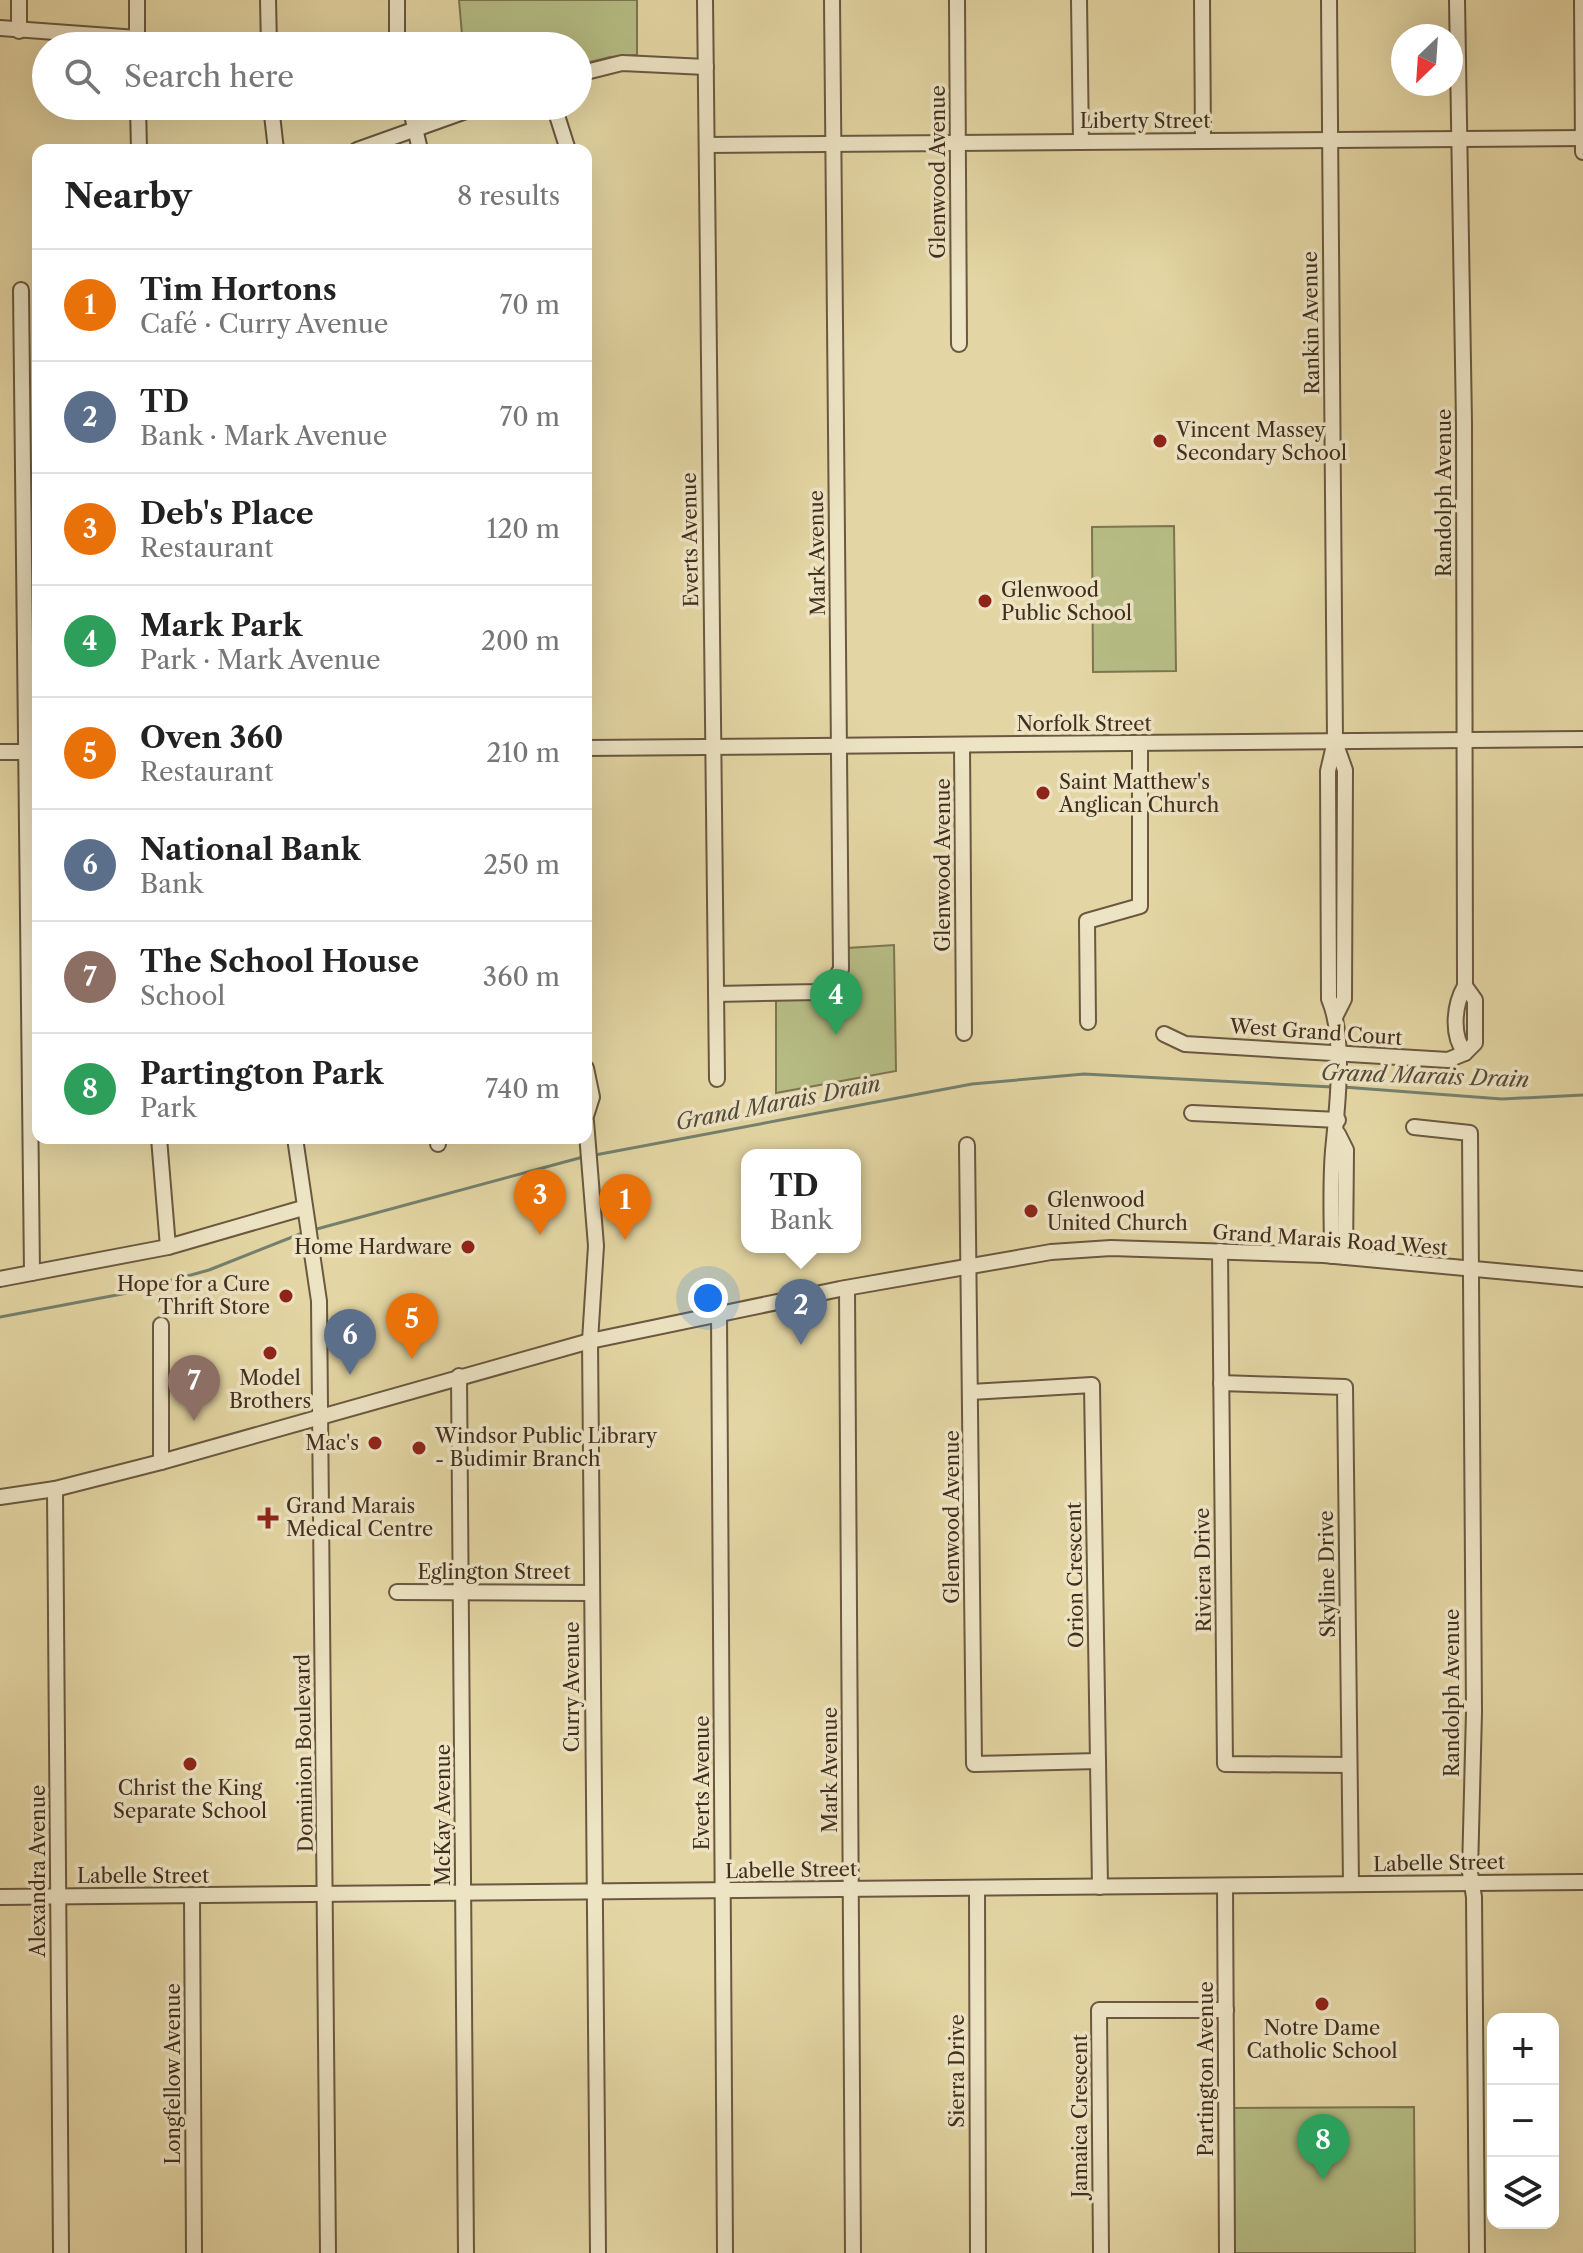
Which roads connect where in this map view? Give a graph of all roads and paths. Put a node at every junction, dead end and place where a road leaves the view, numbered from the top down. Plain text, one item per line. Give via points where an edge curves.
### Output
1 (19, 0) edge
2 (137, 0) edge
3 (268, 0) edge
4 (397, 0) edge
5 (705, 0) edge
6 (832, 0) edge
7 (957, 0) edge
8 (1079, 0) edge
9 (1202, 0) edge
10 (1329, 0) edge
11 (1457, 0) edge
12 (1582, 0) edge
13 (0, 28) edge
14 (19, 31) junction
15 (32, 32) edge
16 (137, 32) edge
17 (269, 32) edge
18 (397, 32) edge
19 (706, 67) junction
20 (592, 70) edge
21 (138, 120) edge
22 (273, 120) edge
23 (413, 120) edge
24 (442, 120) edge
25 (558, 120) edge
26 (415, 130) junction
27 (1583, 138) edge
28 (1458, 139) junction
29 (1330, 140) junction
30 (1203, 141) junction
31 (1081, 142) junction
32 (958, 143) junction
33 (139, 144) edge
34 (275, 144) edge
35 (374, 144) edge
36 (418, 144) edge
37 (566, 144) edge
38 (833, 144) junction
39 (707, 145) junction
40 (1583, 152) edge
41 (21, 290) dead end
42 (959, 344) dead end
43 (32, 714) edge
44 (1583, 739) edge
45 (1464, 740) junction
46 (1335, 741) junction
47 (1140, 743) junction
48 (962, 745) junction
49 (839, 746) junction
50 (712, 747) junction
51 (592, 748) edge
52 (0, 752) edge
53 (32, 752) edge
54 (716, 994) junction
55 (1088, 1022) dead end
56 (964, 1033) dead end
57 (1164, 1034) dead end
58 (1465, 1053) joint
59 (1337, 1057) junction
60 (717, 1079) dead end
61 (1192, 1113) dead end
62 (1338, 1121) junction
63 (1414, 1127) dead end
64 (32, 1144) edge
65 (160, 1144) edge
66 (296, 1144) edge
67 (587, 1144) edge
68 (967, 1145) dead end
69 (303, 1208) junction
70 (168, 1247) junction
71 (1220, 1251) junction
72 (1338, 1257) junction
73 (970, 1265) junction
74 (1469, 1270) junction
75 (32, 1273) junction
76 (0, 1279) edge
77 (1583, 1279) edge
78 (847, 1288) junction
79 (719, 1314) junction
80 (161, 1325) dead end
81 (590, 1341) junction
82 (459, 1376) junction
83 (1221, 1383) junction
84 (971, 1392) junction
85 (320, 1416) junction
86 (161, 1462) junction
87 (55, 1489) junction
88 (0, 1497) edge
89 (397, 1592) dead end
90 (461, 1592) junction
91 (591, 1593) junction
92 (1098, 1761) junction
93 (1349, 1765) junction
94 (1583, 1882) edge
95 (1472, 1883) junction
96 (1351, 1884) junction
97 (1225, 1886) junction
98 (1100, 1887) junction
99 (977, 1888) junction
100 (851, 1889) junction
101 (723, 1891) junction
102 (593, 1892) junction
103 (463, 1893) junction
104 (325, 1895) junction
105 (192, 1896) junction
106 (0, 1897) edge
107 (58, 1897) junction
108 (1226, 2010) junction
109 (61, 2253) edge
110 (194, 2253) edge
111 (328, 2253) edge
112 (466, 2253) edge
113 (598, 2253) edge
114 (725, 2253) edge
115 (853, 2253) edge
116 (978, 2253) edge
117 (1101, 2253) edge
118 (1227, 2253) edge
119 (1477, 2253) edge

1 - 14 street
2 - 16 street
3 - 17 street
4 - 18 street
5 - 19 street, Everts Avenue
6 - 38 street, Mark Avenue
7 - 32 street, Glenwood Avenue
8 - 31 street
9 - 30 street
10 - 29 street, Rankin Avenue
11 - 28 street, Randolph Avenue
12 - 27 street
13 - 14 street
14 - 15 street
19 - 20 street via 622,63
19 - 39 street, Everts Avenue
21 - 33 street
22 - 34 street
23 - 26 street
24 - 26 street
25 - 37 street
26 - 35 street
26 - 36 street
27 - 28 street, Liberty Street
27 - 40 street
28 - 29 street, Liberty Street
28 - 45 street, Randolph Avenue
29 - 30 street, Liberty Street
29 - 46 street, Rankin Avenue
30 - 31 street, Liberty Street
31 - 32 street, Liberty Street
32 - 38 street, Liberty Street
32 - 42 street, Glenwood Avenue
38 - 39 street, Liberty Street
38 - 49 street, Mark Avenue
39 - 50 street, Everts Avenue
41 - 43 street
44 - 45 street, Norfolk Street
45 - 46 street, Norfolk Street
45 - 58 street, Randolph Avenue via 1465,986 1475,1000 1475,1043
46 - 47 street, Norfolk Street
46 - 59 street, Rankin Avenue via 1328,786 1329,999 1336,1015
47 - 48 street, Norfolk Street
47 - 55 street via 1140,906 1087,921
48 - 49 street, Norfolk Street
48 - 56 street, Glenwood Avenue
49 - 50 street, Norfolk Street
49 - 54 street, Mark Avenue via 841,969 819,992
50 - 51 street, Norfolk Street
50 - 54 street, Everts Avenue
52 - 53 street
54 - 60 street, Everts Avenue
57 - 59 street, West Grand Court via 1185,1044
58 - 59 street, West Grand Court via 1448,1060
59 - 62 street, Rankin Avenue
61 - 62 street
62 - 72 street, Rankin Avenue via 1346,1150
63 - 74 street, Randolph Avenue via 1470,1133
64 - 75 street
65 - 70 street
66 - 69 street, Dominion Boulevard
67 - 81 street, Curry Avenue via 597,1276
68 - 73 street, Glenwood Avenue
69 - 70 street
69 - 85 street, Dominion Boulevard via 319,1301
70 - 75 street
71 - 72 street, Grand Marais Road West
71 - 73 street, Grand Marais Road West via 1098,1248
71 - 83 street, Riviera Drive
72 - 74 street, Grand Marais Road West
73 - 78 street, Grand Marais Road West
73 - 84 street, Glenwood Avenue
74 - 77 street, Grand Marais Road West
74 - 95 street, Randolph Avenue
75 - 76 street
78 - 79 street, Grand Marais Road West
78 - 100 street, Mark Avenue
79 - 81 street, Grand Marais Road West
79 - 101 street, Everts Avenue
80 - 86 street
81 - 82 street, Grand Marais Road West
81 - 91 street, Curry Avenue
82 - 85 street, Grand Marais Road West
82 - 90 street, McKay Avenue
83 - 93 street, Skyline Drive via 1345,1387
83 - 93 street, Riviera Drive via 1225,1764
84 - 92 street, Glenwood Avenue via 974,1764
84 - 92 street, Orion Crescent via 1092,1385
85 - 86 street, Grand Marais Road West
85 - 104 street, Dominion Boulevard
86 - 87 street, Grand Marais Road West
87 - 88 street, Grand Marais Road West
87 - 107 street, Alexandra Avenue
89 - 90 street, Eglington Street
90 - 91 street, Eglington Street
90 - 103 street, McKay Avenue
91 - 102 street, Curry Avenue
92 - 98 street, Orion Crescent
93 - 96 street, Skyline Drive
94 - 95 street, Labelle Street
95 - 96 street, Labelle Street
95 - 119 street, Randolph Avenue
96 - 97 street, Labelle Street
97 - 98 street, Labelle Street
97 - 108 street, Partington Avenue
98 - 99 street, Labelle Street
99 - 100 street, Labelle Street
99 - 116 street, Sierra Drive
100 - 101 street, Labelle Street
100 - 115 street, Mark Avenue
101 - 102 street, Labelle Street
101 - 114 street, Everts Avenue
102 - 103 street, Labelle Street
102 - 113 street, Curry Avenue
103 - 104 street, Labelle Street
103 - 112 street, McKay Avenue
104 - 105 street, Labelle Street
104 - 111 street, Dominion Boulevard
105 - 107 street, Labelle Street
105 - 110 street, Longfellow Avenue
106 - 107 street, Labelle Street
107 - 109 street, Alexandra Avenue
108 - 117 street, Jamaica Crescent via 1099,2010
108 - 118 street, Partington Avenue

